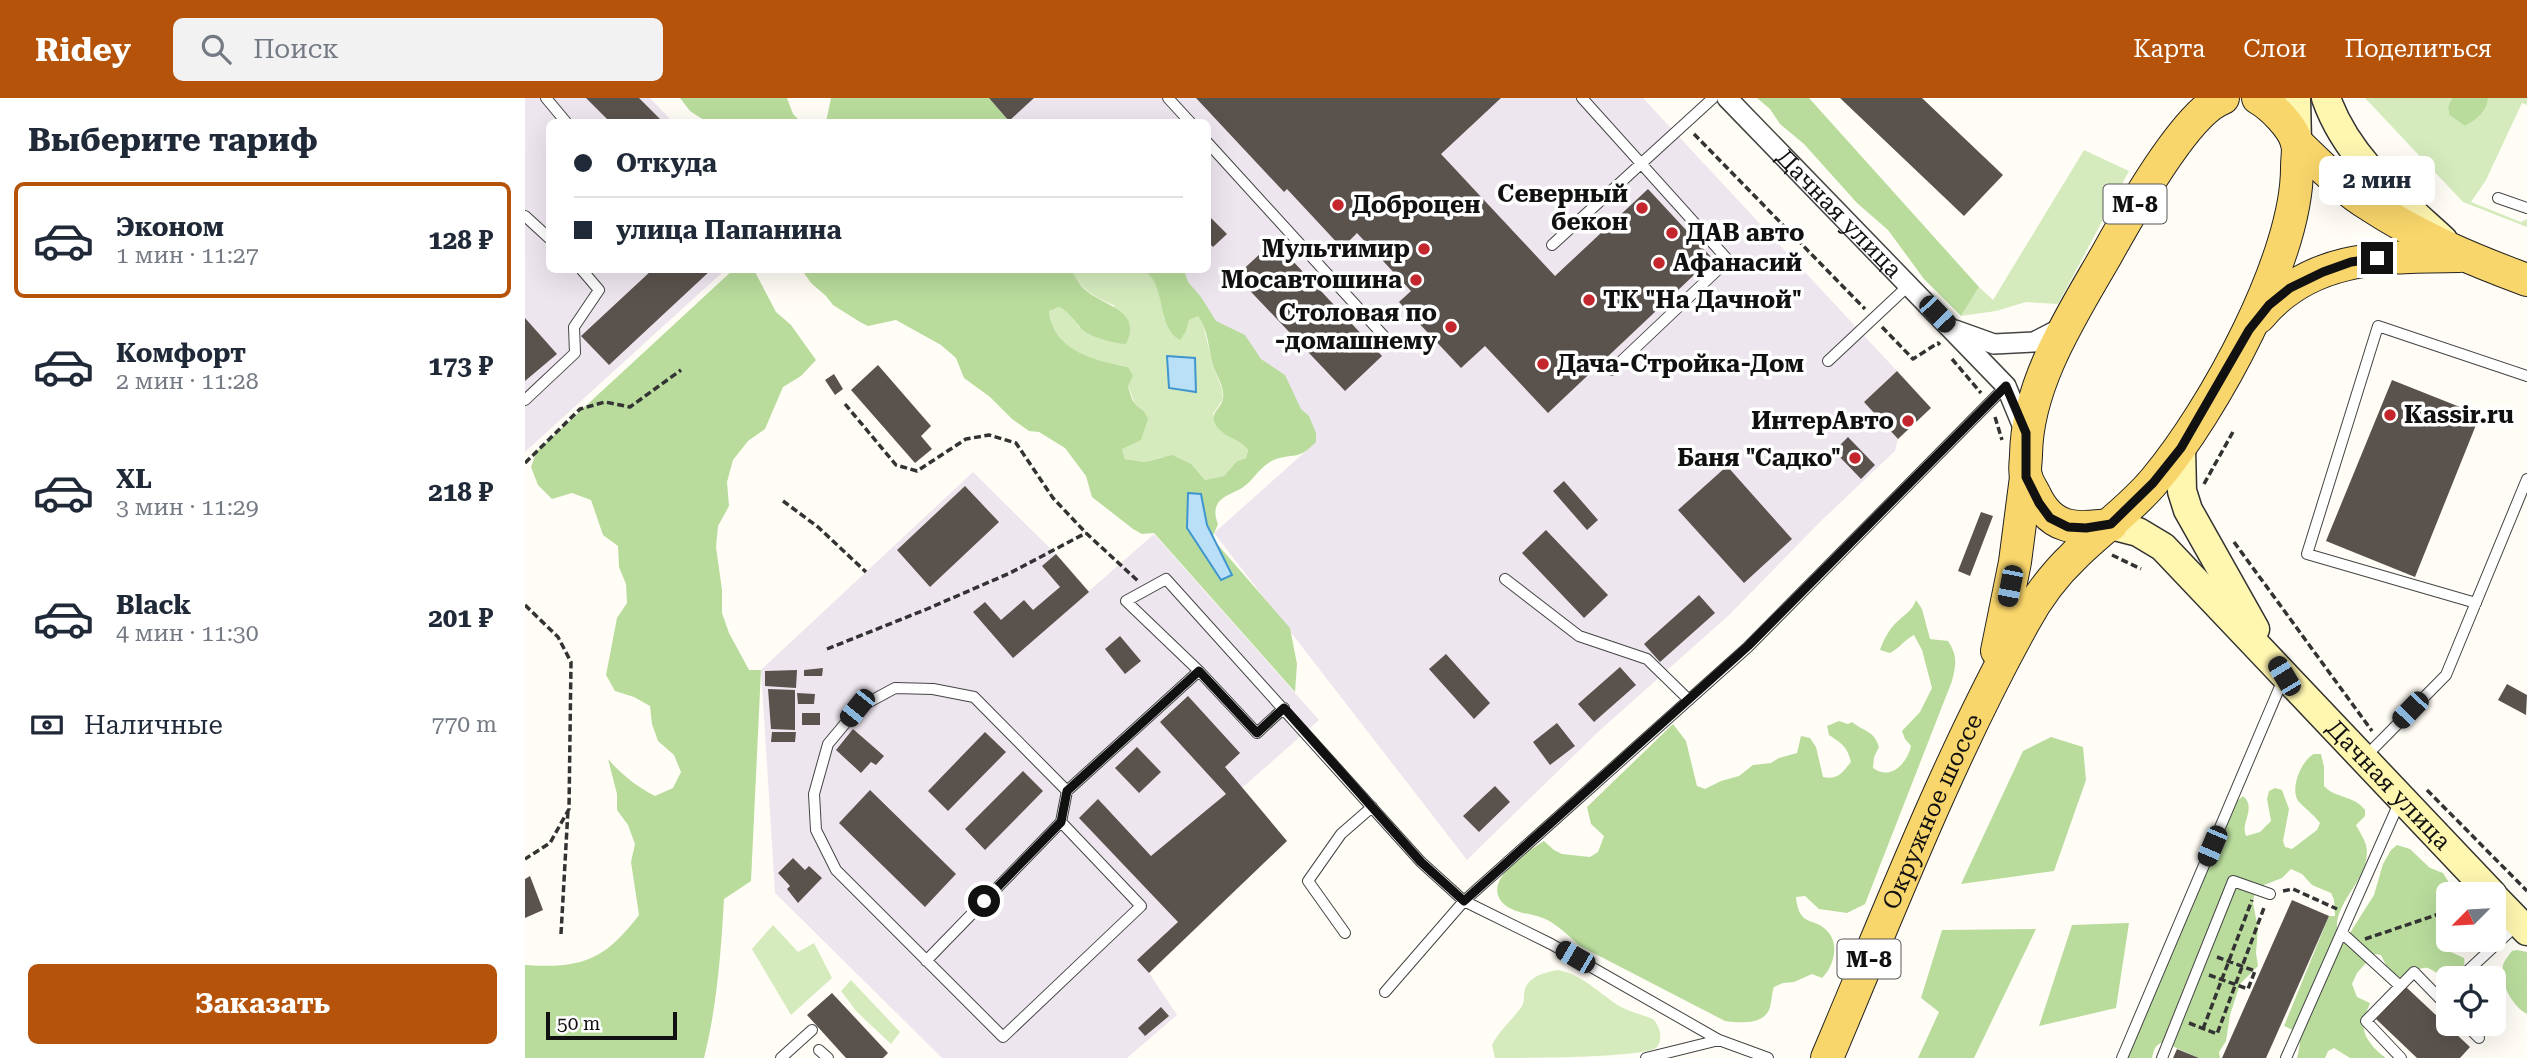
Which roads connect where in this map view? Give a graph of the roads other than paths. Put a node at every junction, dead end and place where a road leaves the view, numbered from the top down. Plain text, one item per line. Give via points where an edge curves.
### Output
1 (546, 98) edge
2 (1168, 98) edge
3 (1582, 98) edge
4 (1713, 98) edge
5 (1727, 98) edge
6 (2258, 98) edge
7 (2296, 98) edge
8 (2326, 98) edge
9 (2217, 99) edge
10 (564, 119) edge
11 (1187, 119) edge
12 (2297, 143) junction
13 (1211, 146) edge
14 (1641, 164) junction
15 (2498, 198) dead end
16 (2527, 208) edge
17 (525, 216) edge
18 (546, 235) edge
19 (1552, 245) dead end
20 (2461, 256) junction
21 (585, 273) edge
22 (2527, 281) edge
23 (1909, 285) junction
24 (2066, 325) junction
25 (1951, 329) junction
26 (2249, 330) junction
27 (1392, 345) dead end
28 (1828, 361) dead end
29 (1612, 370) dead end
30 (2527, 376) edge
31 (2006, 386) junction
32 (525, 400) edge
33 (2026, 433) junction
34 (2181, 448) junction
35 (2026, 477) junction
36 (2527, 479) edge
37 (2111, 524) junction
38 (1505, 579) dead end
39 (2476, 603) junction
40 (1199, 671) junction
41 (2284, 676) junction
42 (1991, 684) junction
43 (1689, 700) junction
44 (1284, 708) junction
45 (2371, 750) junction
46 (2410, 790) junction
47 (1067, 791) junction
48 (1372, 807) junction
49 (1061, 822) junction
50 (2483, 882) edge
51 (2270, 894) road end
52 (1464, 901) junction
53 (2506, 909) edge
54 (2523, 927) edge
55 (1345, 933) dead end
56 (2342, 933) junction
57 (926, 961) junction
58 (2476, 966) edge
59 (2400, 986) junction
60 (1385, 992) dead end
61 (2436, 995) edge
62 (812, 1030) dead end
63 (1719, 1040) junction
64 (819, 1050) dead end
65 (781, 1058) edge
66 (828, 1058) edge
67 (1646, 1058) edge
68 (1768, 1058) edge
69 (1827, 1058) edge
70 (2122, 1058) edge
71 (2162, 1058) edge
72 (2286, 1058) edge
73 (2401, 1058) edge

1 - 10 lane
2 - 11 lane
3 - 14 lane
4 - 14 lane
5 - 23 street, Дачная улица
6 - 12 main road, М-8 via 2270,104
7 - 12 street, Окружное шоссе
8 - 20 street, М-8 via 2334,121 2369,170
9 - 24 main road, Окружное шоссе / М-8 via 2197,116 2167,156
12 - 20 main road, М-8 via 2371,206
12 - 26 main road, Окружное шоссе / М-8 via 2292,217
13 - 27 lane
14 - 19 lane
14 - 29 lane via 1728,260
15 - 16 lane
17 - 18 lane
20 - 22 main road, М-8
20 - 26 main road, М-8 via 2351,262 2290,288
21 - 32 lane via 599,290 574,327 575,354
23 - 25 street, Дачная улица
23 - 28 lane
24 - 25 street, Дачная улица via 2034,342 1994,344
24 - 33 main road, Окружное шоссе / М-8
25 - 31 street, Дачная улица
26 - 34 main road, Окружное шоссе / М-8
30 - 39 lane via 2378,326 2307,554
31 - 33 street, Дачная улица
31 - 43 lane
33 - 35 main road, Окружное шоссе / М-8
34 - 37 main road, Окружное шоссе / М-8
34 - 41 street, Дачная улица via 2182,491 2188,510
35 - 37 main road, Окружное шоссе / М-8 via 2050,518 2068,527
35 - 42 main road, Окружное шоссе / М-8
36 - 39 lane
37 - 41 street, Дачная улица via 2138,532 2163,547
37 - 42 main road, Окружное шоссе / М-8 via 2052,579
38 - 43 lane via 1579,636 1647,659
39 - 45 lane via 2446,675
40 - 44 lane via 1257,733
40 - 44 lane via 1126,601 1166,579
40 - 47 lane
41 - 45 street, Дачная улица
41 - 70 lane
42 - 69 main road, Окружное шоссе / М-8
43 - 52 lane
44 - 48 lane
45 - 46 street, Дачная улица
46 - 50 street, Дачная улица
46 - 56 lane
47 - 49 lane
47 - 57 lane via 974,697 895,688 857,708 828,744 814,794 816,830 836,870
48 - 52 lane
48 - 55 lane via 1341,834 1308,881
49 - 57 lane
49 - 57 lane via 1141,905 1003,1037
51 - 71 lane via 2234,881
52 - 60 lane
52 - 63 lane via 1551,944
53 - 54 street, Дачная улица
54 - 58 lane
56 - 59 lane
56 - 72 lane
59 - 61 lane via 2414,972
59 - 73 lane via 2366,1021
62 - 65 lane
63 - 67 lane
63 - 68 lane
64 - 66 lane

